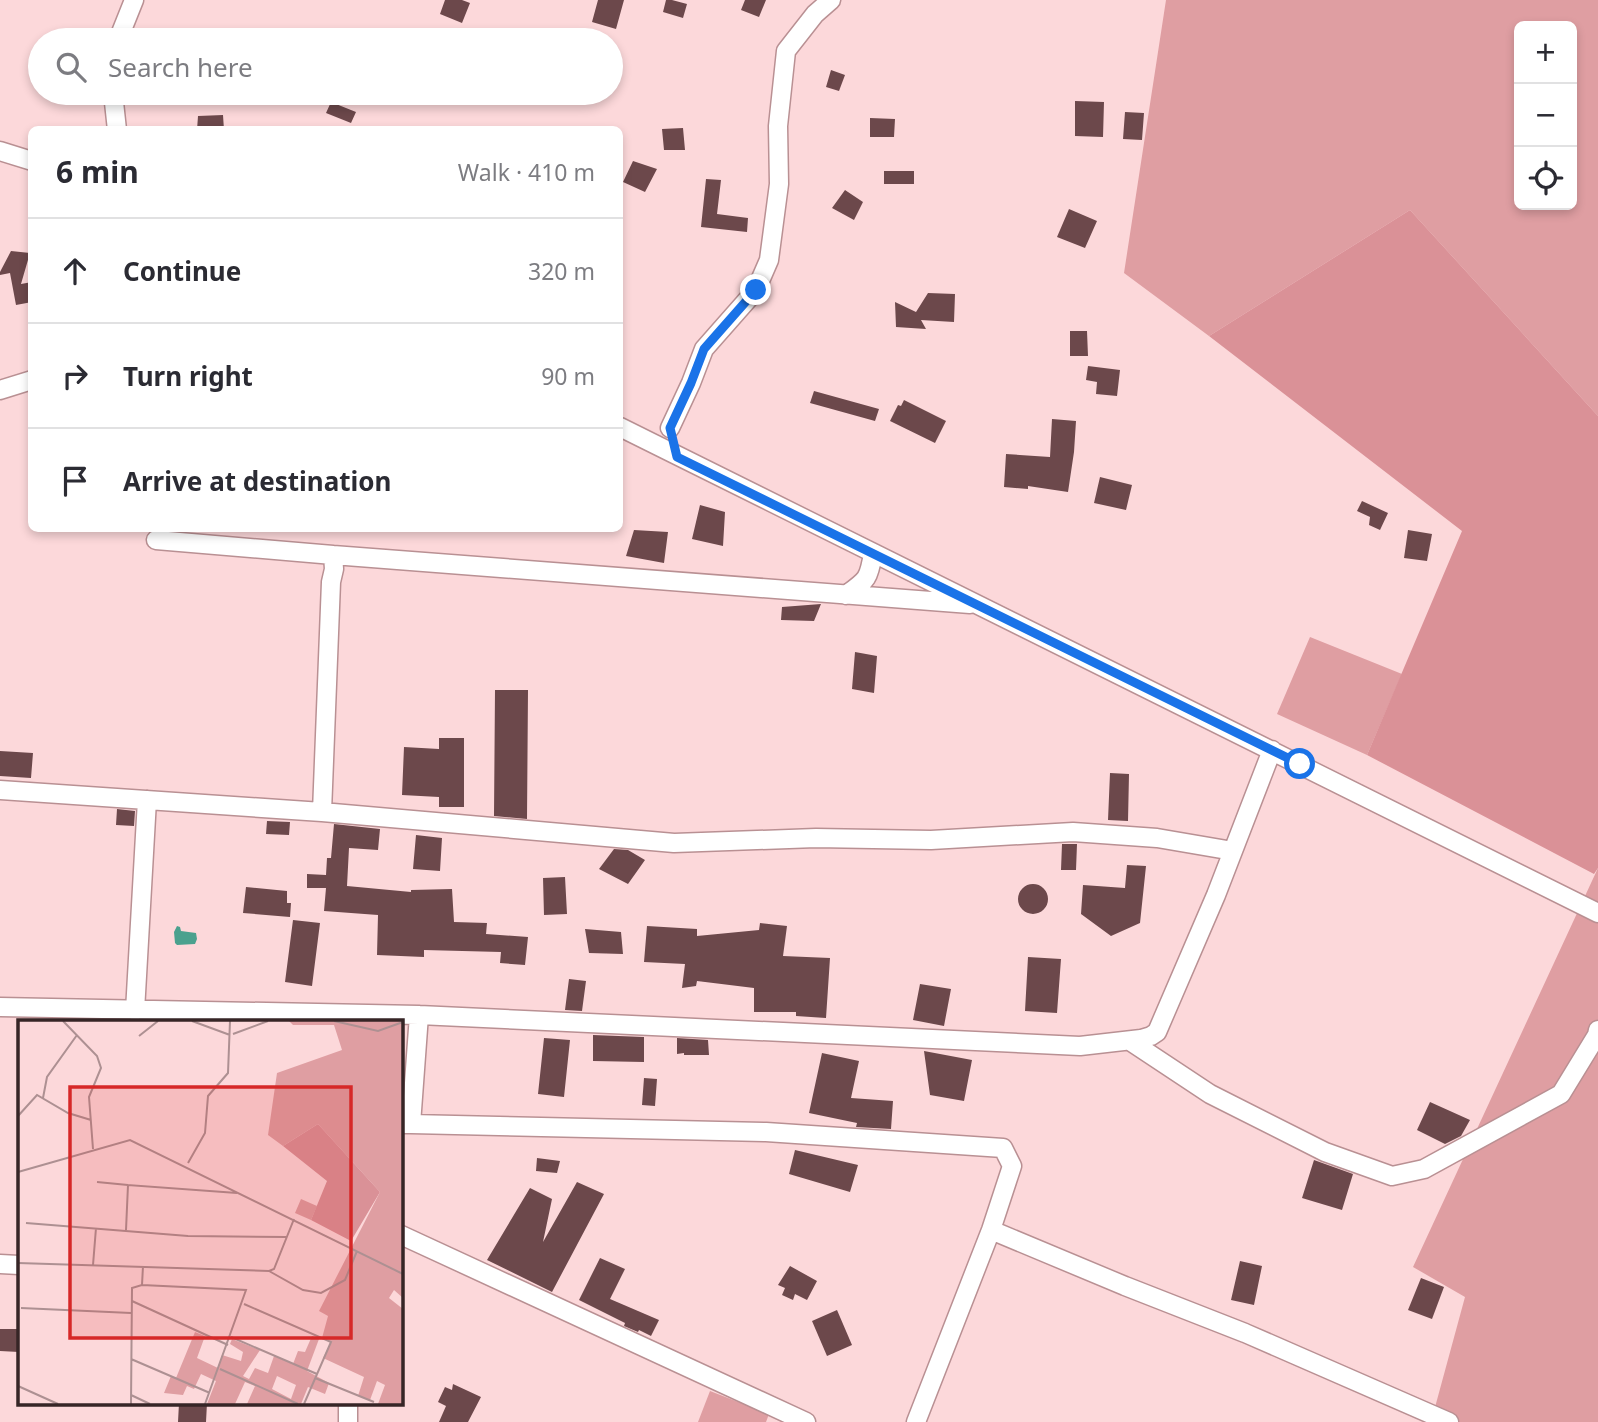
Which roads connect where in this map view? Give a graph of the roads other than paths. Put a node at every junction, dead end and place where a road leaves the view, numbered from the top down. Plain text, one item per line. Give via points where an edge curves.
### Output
1 (134, 0) edge
2 (831, 0) edge
3 (123, 28) edge
4 (114, 105) edge
5 (117, 126) edge
6 (0, 151) edge
7 (28, 159) edge
8 (28, 381) edge
9 (0, 390) edge
10 (670, 428) junction
11 (623, 429) edge
12 (650, 443) junction
13 (677, 457) junction
14 (156, 540) dead end
15 (873, 553) junction
16 (333, 555) junction
17 (846, 595) junction
18 (978, 604) junction
19 (1272, 750) junction
20 (0, 790) edge
21 (147, 800) junction
22 (322, 812) junction
23 (1233, 851) junction
24 (1598, 913) edge
25 (0, 1007) edge
26 (135, 1011) junction
27 (419, 1015) junction
28 (1598, 1030) edge
29 (1130, 1041) junction
30 (406, 1124) edge
31 (991, 1230) junction
32 (402, 1235) edge
33 (0, 1264) edge
34 (18, 1265) edge
35 (348, 1404) edge
36 (921, 1421) edge
37 (348, 1422) edge
38 (806, 1422) edge
39 (1449, 1422) edge

1 - 3 street
2 - 10 street via 786,51 778,126 779,184 769,260 756,290 704,349
4 - 5 street
6 - 7 street
8 - 9 street
10 - 12 street
10 - 13 street
11 - 12 street
12 - 13 street
13 - 15 street
14 - 16 street
15 - 17 street via 866,580
15 - 18 street
16 - 17 street
16 - 22 street
17 - 18 street
18 - 19 street
19 - 23 street
19 - 24 street
20 - 21 street
21 - 22 street
21 - 26 street
22 - 23 street via 674,843 930,840 1073,832 1157,838
23 - 29 street via 1157,1032
25 - 26 street
26 - 27 street
27 - 29 street via 1080,1046
27 - 30 street
28 - 29 street via 1560,1094 1424,1169 1392,1176 1325,1152 1210,1094
30 - 31 street via 766,1132 1003,1148 1012,1166
31 - 36 street
31 - 39 street
32 - 38 street
33 - 34 street
35 - 37 street

